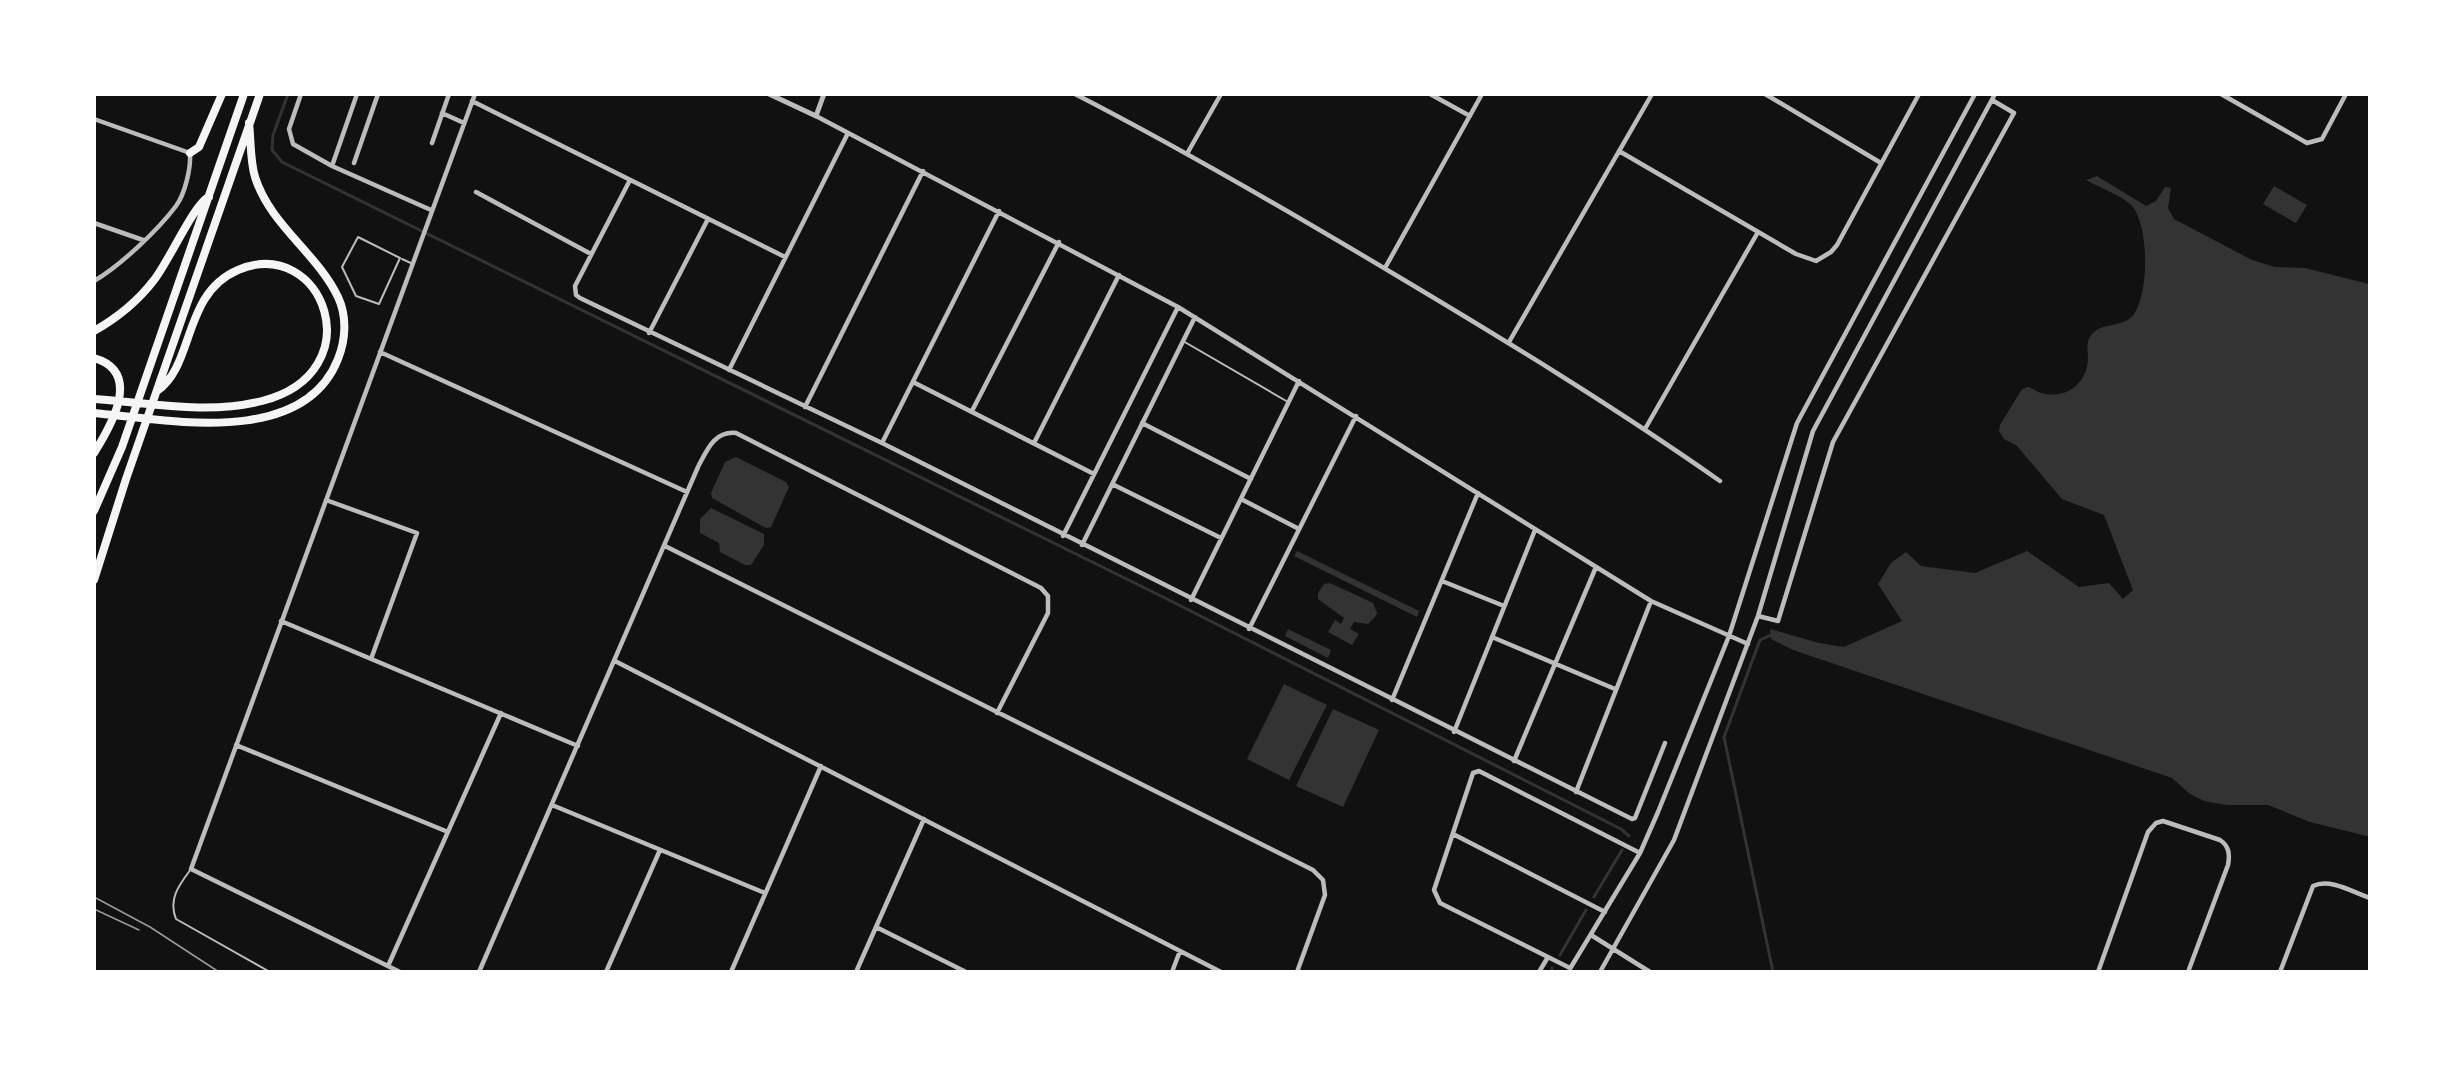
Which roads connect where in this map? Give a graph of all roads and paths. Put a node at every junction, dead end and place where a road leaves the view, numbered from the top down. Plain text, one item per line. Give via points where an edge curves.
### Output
1 (222, 94) edge
2 (244, 94) edge
3 (260, 94) edge
4 (301, 94) edge
5 (357, 94) edge
6 (378, 94) edge
7 (449, 94) edge
8 (475, 94) edge
9 (769, 94) edge
10 (824, 94) edge
11 (1075, 94) edge
12 (1221, 94) edge
13 (1430, 94) edge
14 (1482, 94) edge
15 (1652, 94) edge
16 (1765, 94) edge
17 (1919, 94) edge
18 (1975, 94) edge
19 (1995, 94) edge
20 (2221, 94) edge
21 (2239, 94) edge
22 (2346, 94) edge
23 (1992, 100) junction
24 (472, 101) junction
25 (2235, 102) junction
26 (442, 113) junction
27 (816, 116) junction
28 (1470, 116) junction
29 (94, 119) edge
30 (249, 123) junction
31 (464, 123) junction
32 (848, 133) junction
33 (432, 143) dead end
34 (1619, 151) junction
35 (1188, 152) junction
36 (190, 153) junction
37 (354, 163) dead end
38 (1881, 163) junction
39 (332, 166) junction
40 (923, 171) junction
41 (630, 180) junction
42 (476, 192) dead end
43 (209, 196) junction
44 (999, 211) junction
45 (431, 212) junction
46 (708, 219) junction
47 (94, 223) edge
48 (1758, 232) junction
49 (144, 240) junction
50 (1059, 242) junction
51 (591, 254) junction
52 (786, 257) junction
53 (400, 258) junction
54 (412, 264) junction
55 (1385, 268) junction
56 (1119, 274) junction
57 (94, 281) edge
58 (1178, 307) junction
59 (1195, 317) junction
60 (94, 331) edge
61 (649, 333) junction
62 (1183, 341) junction
63 (1509, 342) junction
64 (380, 352) junction
65 (94, 358) edge
66 (729, 370) junction
67 (1299, 381) junction
68 (913, 382) junction
69 (157, 391) junction
70 (98, 399) edge
71 (1288, 402) junction
72 (806, 406) junction
73 (972, 411) junction
74 (97, 413) edge
75 (1356, 416) junction
76 (1142, 423) junction
77 (1645, 429) junction
78 (882, 443) junction
79 (1034, 443) junction
80 (94, 453) edge
81 (1094, 474) junction
82 (1251, 479) junction
83 (1720, 481) dead end
84 (1112, 484) junction
85 (687, 492) junction
86 (1478, 494) junction
87 (1241, 499) junction
88 (326, 500) junction
89 (94, 512) edge
90 (1299, 529) junction
91 (1535, 530) junction
92 (1063, 536) junction
93 (1221, 538) junction
94 (1082, 545) junction
95 (665, 546) junction
96 (1596, 567) junction
97 (94, 580) edge
98 (1442, 581) junction
99 (1191, 600) junction
100 (1652, 601) junction
101 (1504, 606) junction
102 (1758, 616) junction
103 (281, 621) junction
104 (1249, 629) junction
105 (1729, 636) junction
106 (1492, 637) junction
107 (1748, 644) junction
108 (371, 659) junction
109 (615, 661) junction
110 (1555, 664) junction
111 (1615, 689) junction
112 (1392, 700) junction
113 (997, 712) junction
114 (501, 713) junction
115 (1454, 732) junction
116 (1665, 743) dead end
117 (236, 745) junction
118 (578, 746) junction
119 (1514, 761) junction
120 (821, 766) junction
121 (1576, 792) junction
122 (552, 805) junction
123 (924, 819) junction
124 (448, 832) junction
125 (1453, 834) junction
126 (660, 850) junction
127 (1640, 853) junction
128 (191, 868) junction
129 (765, 893) junction
130 (2370, 898) edge
131 (1605, 912) junction
132 (876, 927) junction
133 (1591, 935) junction
134 (1613, 950) junction
135 (1180, 951) junction
136 (1548, 957) junction
137 (388, 966) junction
138 (1569, 970) edge
139 (270, 972) edge
140 (400, 972) edge
141 (479, 972) edge
142 (606, 972) edge
143 (731, 972) edge
144 (856, 972) edge
145 (966, 972) edge
146 (1172, 972) edge
147 (1221, 972) edge
148 (1297, 972) edge
149 (1539, 972) edge
150 (1600, 972) edge
151 (1650, 972) edge
152 (2098, 972) edge
153 (2188, 972) edge
154 (2280, 972) edge

1 - 36 highway via 199,147
2 - 43 highway
3 - 30 highway
4 - 39 street via 289,129 291,140
5 - 39 street
6 - 37 street
7 - 26 street
8 - 24 street
9 - 27 street
10 - 27 street
11 - 35 street
12 - 35 street
13 - 28 street
14 - 28 street
15 - 34 street
16 - 38 street
17 - 38 street
18 - 105 street via 1797,423
19 - 23 street
20 - 25 street
21 - 25 street
22 - 25 street via 2322,139 2307,143
23 - 102 street via 1813,431
23 - 102 street via 2014,113 1833,442 1778,621
24 - 31 street
24 - 41 street
26 - 31 street
26 - 33 street
27 - 32 street
28 - 55 street
29 - 36 street
30 - 69 highway
30 - 74 highway via 255,177 275,215 338,296 344,333 332,371 312,395 294,406 251,420 217,422
31 - 45 street
32 - 40 street
32 - 52 street
34 - 48 street
34 - 63 street
35 - 55 street
36 - 49 street via 191,164 177,204
38 - 48 street via 1831,252 1816,261
39 - 45 street
40 - 44 street
40 - 72 street
41 - 46 street
41 - 51 street
42 - 51 street
43 - 60 highway via 197,206 154,281 122,312
43 - 89 highway via 123,447
44 - 50 street
44 - 68 street
45 - 54 street
46 - 52 street
46 - 61 street
47 - 49 street
48 - 77 street
49 - 57 street
50 - 56 street
50 - 73 street
51 - 61 street via 575,286 576,295
52 - 66 street
53 - 53 lane via 358,237 342,267 356,296 379,304
53 - 54 lane
54 - 64 street
55 - 63 street
56 - 58 street
56 - 79 street
58 - 59 street
58 - 81 street
59 - 62 street
59 - 67 street
61 - 66 street
62 - 71 lane
62 - 76 street
63 - 77 street
64 - 85 street
64 - 88 street
65 - 80 highway via 114,370 121,386 114,417
66 - 72 street
67 - 71 street
67 - 75 street
68 - 73 street
68 - 78 street
69 - 70 highway via 173,375 201,306 230,275 255,266 272,266 302,278 316,292 325,310 327,340 315,369 281,395 226,407
69 - 97 highway
71 - 82 street
72 - 78 street
73 - 79 street
75 - 86 street
75 - 90 street
76 - 82 street
76 - 84 street
77 - 83 street
78 - 92 street
79 - 81 street
81 - 92 street
82 - 87 street
84 - 93 street
84 - 94 street
85 - 95 street
85 - 113 street via 712,442 726,432 736,433 1041,588 1048,596 1048,613
86 - 91 street
86 - 98 street
87 - 90 street
87 - 93 street
88 - 103 street
88 - 108 street via 417,532
90 - 104 street
91 - 96 street
91 - 101 street
92 - 94 street
93 - 99 street
94 - 99 street
95 - 109 street
95 - 113 street
96 - 100 street
96 - 110 street
98 - 101 street
98 - 112 street
99 - 104 street
100 - 105 street
100 - 111 street
101 - 106 street
102 - 107 street
103 - 108 street
103 - 117 street
104 - 112 street
105 - 107 street
105 - 127 street
106 - 110 street
106 - 115 street
107 - 134 street via 1674,840
108 - 114 street
109 - 118 street
109 - 120 street
110 - 111 street
110 - 119 street
111 - 121 street
112 - 115 street
113 - 148 street via 1319,875 1326,887 1325,895
114 - 118 street
114 - 124 street
115 - 119 street
116 - 121 street via 1633,819
117 - 124 street
117 - 128 street
118 - 122 street
119 - 121 street
120 - 123 street
120 - 129 street
122 - 126 street
122 - 141 street
123 - 132 street
123 - 135 street
124 - 137 street
125 - 127 street via 1473,773 1479,771
125 - 131 street
125 - 136 street via 1434,890 1440,903
126 - 129 street
126 - 142 street
127 - 131 street
128 - 137 street
128 - 139 lane via 171,904 176,919
129 - 143 street
130 - 154 street via 2326,883 2313,886
131 - 133 street
132 - 144 street
132 - 145 street
133 - 134 street
133 - 138 street
134 - 150 street
134 - 151 street
135 - 146 street
135 - 147 street
136 - 138 street
136 - 149 street
137 - 140 street
152 - 153 street via 2152,826 2170,822 2227,845 2228,865

